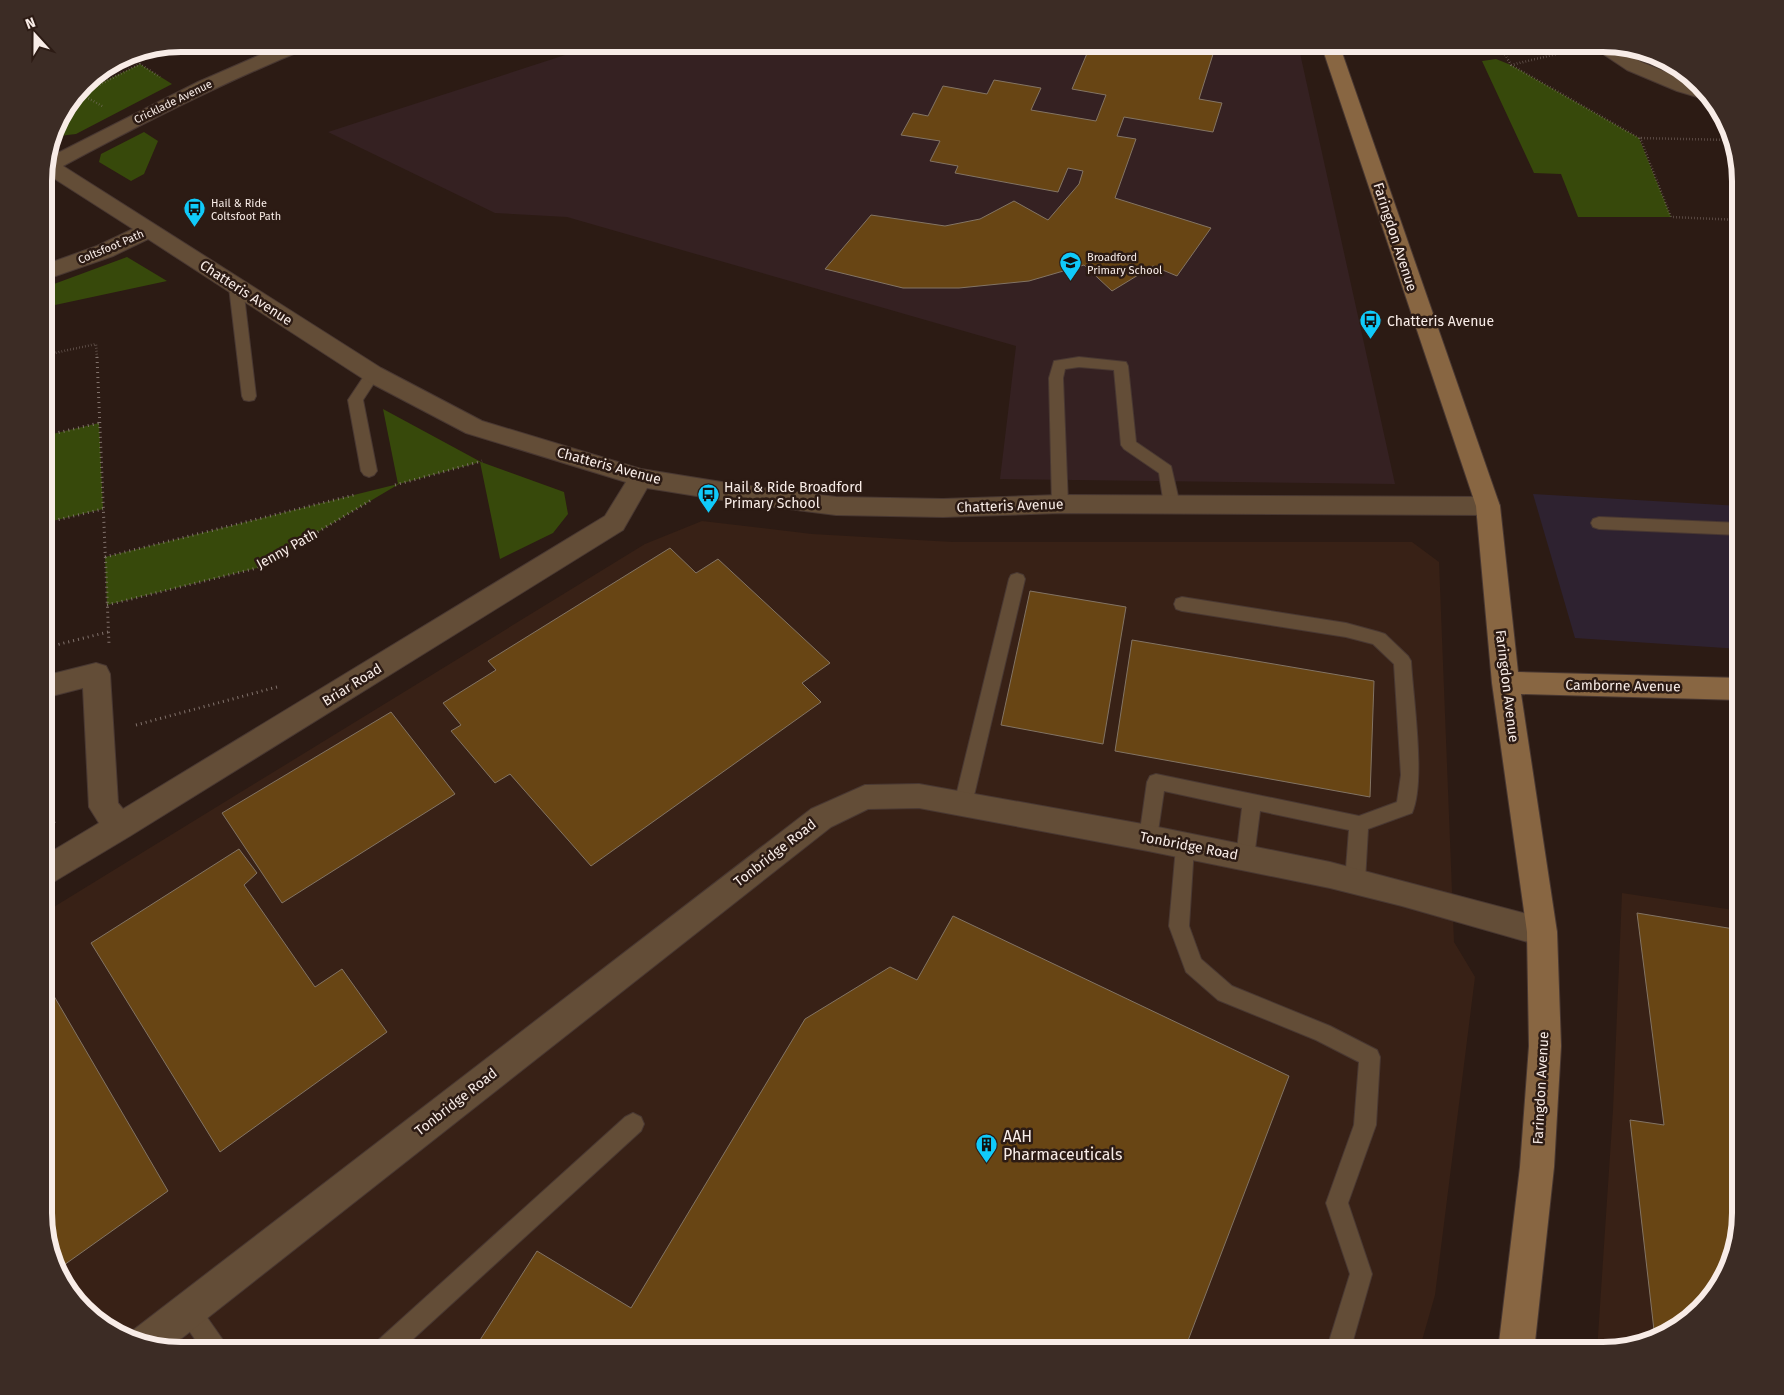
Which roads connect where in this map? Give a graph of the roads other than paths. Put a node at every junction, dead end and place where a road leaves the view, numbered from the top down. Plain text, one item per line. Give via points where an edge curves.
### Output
1 (280, 52) edge
2 (1333, 52) edge
3 (1616, 54) edge
4 (1694, 90) edge
5 (55, 161) edge
6 (53, 169) edge
7 (149, 230) junction
8 (53, 270) edge
9 (236, 287) junction
10 (373, 374) junction
11 (249, 396) dead end
12 (369, 471) dead end
13 (641, 478) junction
14 (1060, 504) junction
15 (1172, 505) junction
16 (1488, 506) junction
17 (1599, 523) dead end
18 (1732, 529) edge
19 (1017, 580) dead end
20 (1182, 604) dead end
21 (1506, 683) junction
22 (53, 685) edge
23 (1732, 689) edge
24 (1252, 801) junction
25 (963, 804) junction
26 (1359, 824) junction
27 (120, 827) junction
28 (1148, 838) junction
29 (1185, 847) junction
30 (1245, 856) junction
31 (53, 867) edge
32 (1355, 881) junction
33 (1542, 932) junction
34 (634, 1124) dead end
35 (189, 1311) junction
36 (152, 1339) edge
37 (210, 1342) edge
38 (393, 1342) edge
39 (1341, 1342) edge
40 (1517, 1342) edge

1 - 5 street, Cricklade Avenue
2 - 16 street, Faringdon Avenue
3 - 4 street via 1634,66
6 - 7 street, Chatteris Avenue
7 - 8 street, Coltsfoot Path
7 - 9 street, Chatteris Avenue
9 - 10 street, Chatteris Avenue
9 - 11 lane
10 - 12 lane via 355,400
10 - 13 street, Chatteris Avenue via 474,427
13 - 14 street, Chatteris Avenue via 836,506 943,508
13 - 27 street, Briar Road via 614,523
14 - 15 street, Chatteris Avenue
14 - 15 lane via 1056,378 1059,365 1080,362 1121,366 1129,445 1166,470
15 - 16 street, Chatteris Avenue
16 - 21 street, Faringdon Avenue
17 - 18 lane
19 - 25 lane
20 - 26 lane via 1346,630 1379,639 1402,661 1410,775 1406,807
21 - 23 street, Camborne Avenue
21 - 33 street, Faringdon Avenue
22 - 27 street via 96,674 104,808
24 - 26 lane
24 - 28 lane via 1156,782
24 - 30 lane
25 - 28 street, Tonbridge Road
25 - 35 street, Tonbridge Road via 920,796 865,797 820,818
26 - 32 lane
27 - 31 street, Briar Road
28 - 29 street, Tonbridge Road
29 - 30 street, Tonbridge Road
29 - 39 lane via 1179,926 1193,965 1225,993 1370,1057 1365,1125 1338,1203 1361,1274
30 - 32 street, Tonbridge Road
32 - 33 street, Tonbridge Road
33 - 40 street, Faringdon Avenue via 1545,1046 1537,1167
34 - 38 lane
35 - 36 street, Tonbridge Road
35 - 37 lane

